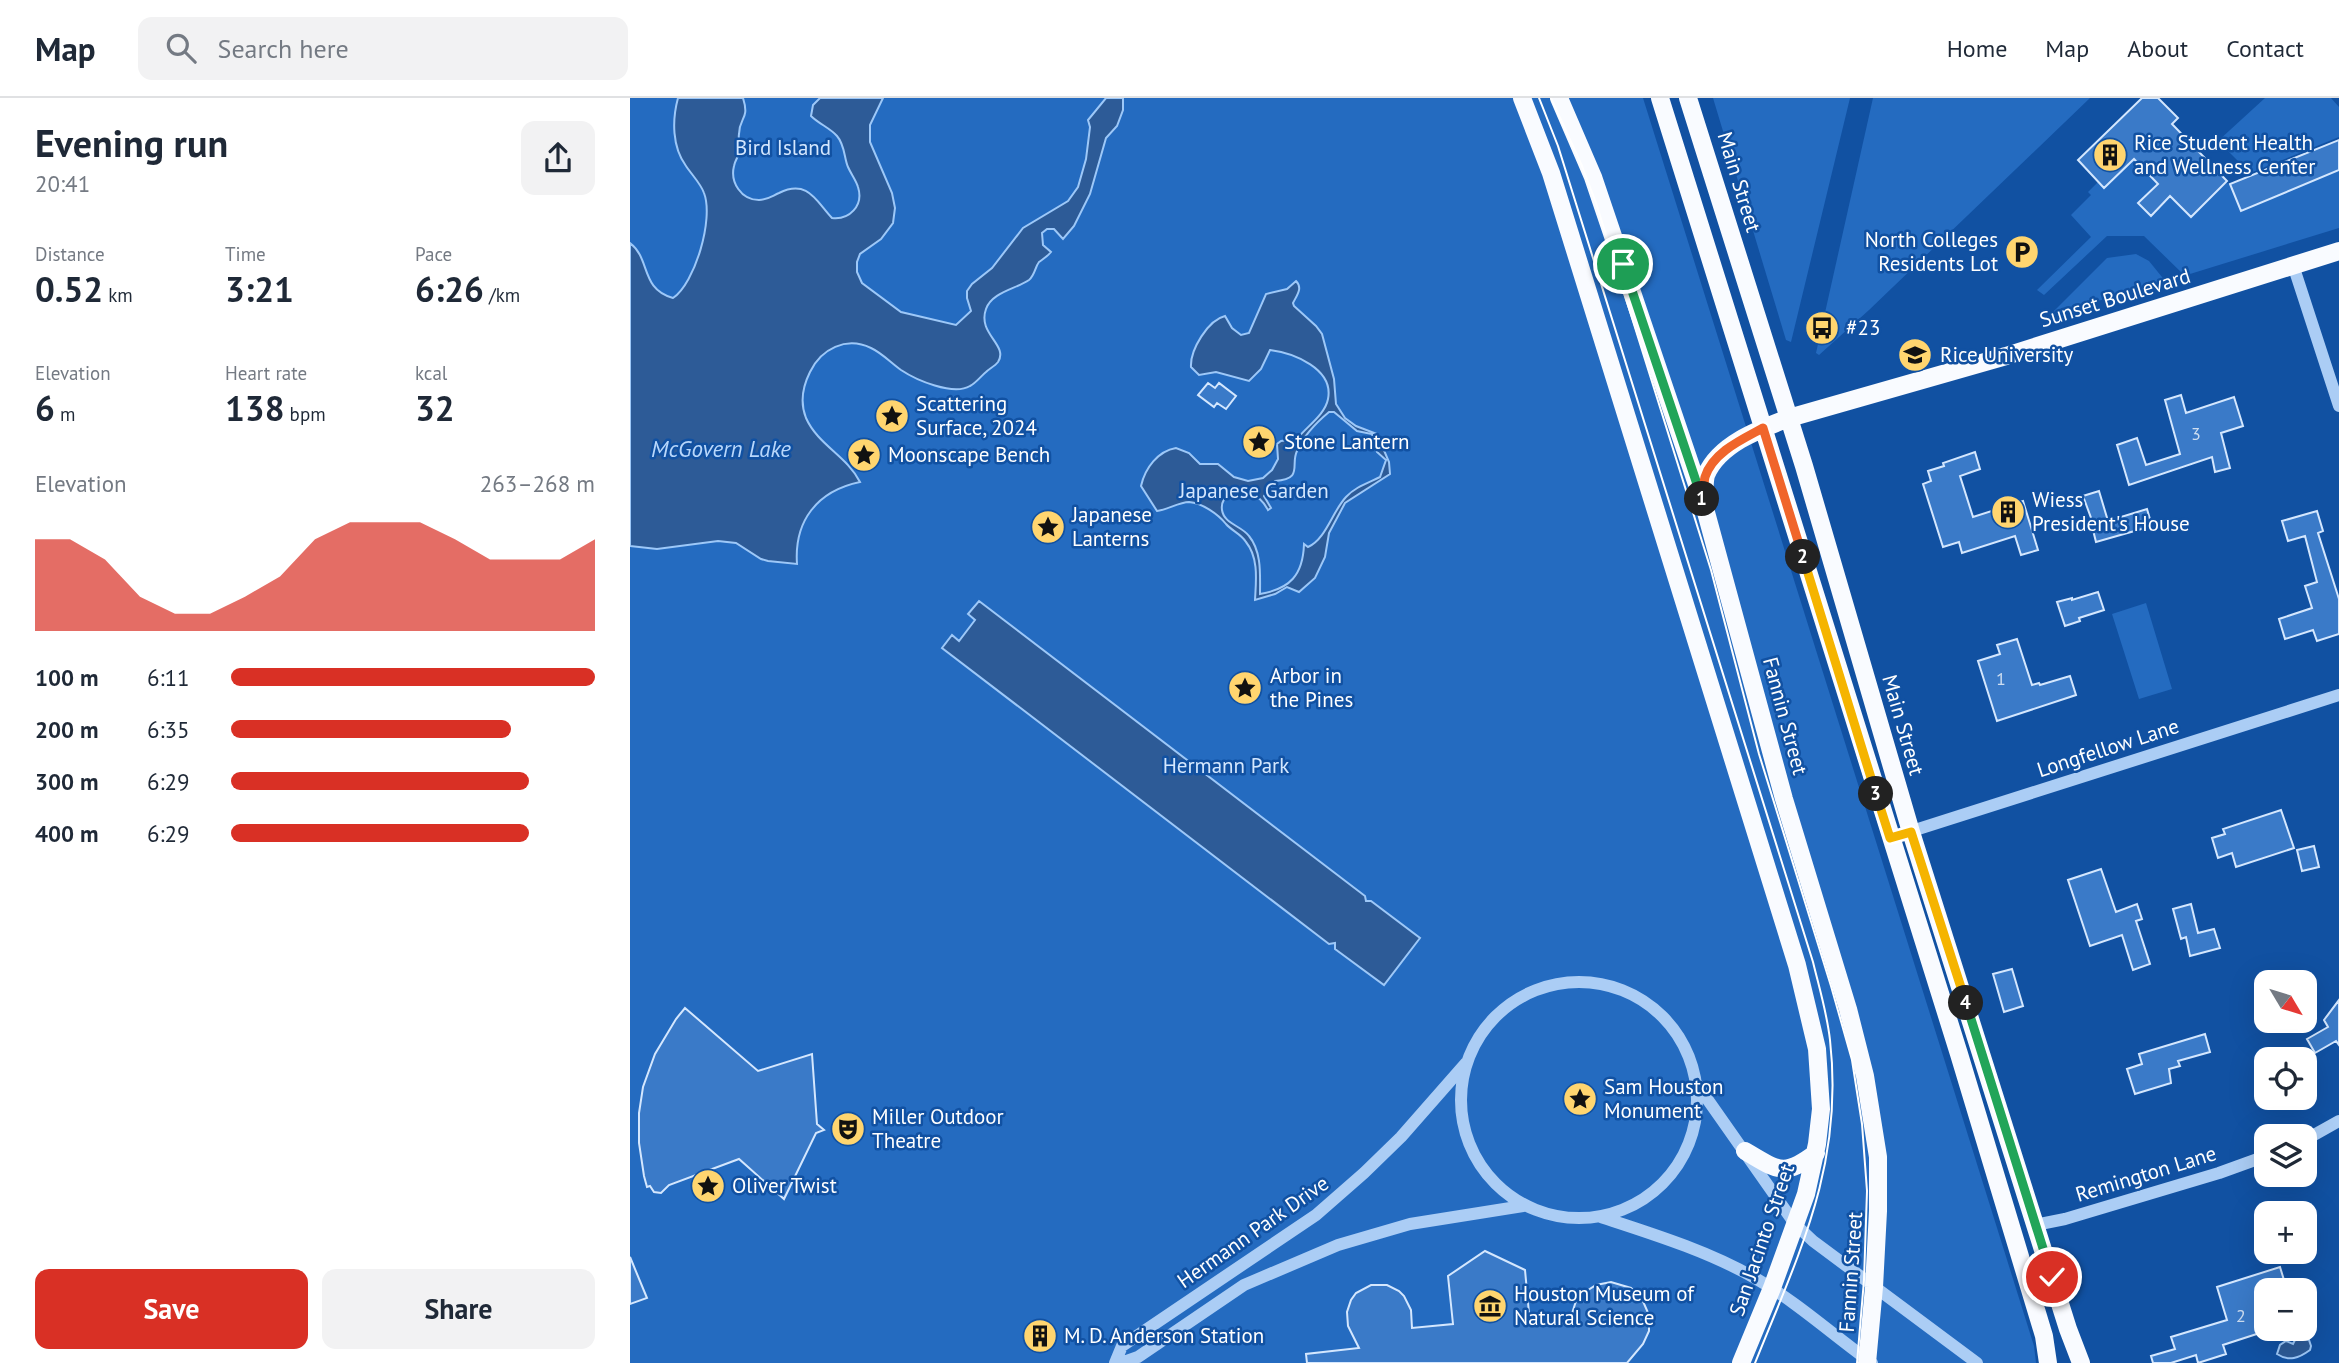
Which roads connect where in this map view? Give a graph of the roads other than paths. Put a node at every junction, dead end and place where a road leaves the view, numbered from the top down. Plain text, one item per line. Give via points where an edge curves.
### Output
1 (1522, 98) edge
2 (1559, 98) edge
3 (1660, 98) edge
4 (1688, 98) edge
5 (2339, 251) edge
6 (2294, 265) junction
7 (2339, 406) edge
8 (1789, 418) junction
9 (1763, 428) junction
10 (1704, 505) junction
11 (2339, 695) edge
12 (1911, 832) junction
13 (1890, 838) junction
14 (1466, 1062) junction
15 (1696, 1082) junction
16 (2339, 1121) edge
17 (2317, 1133) edge
18 (1745, 1151) junction
19 (1816, 1153) junction
20 (2254, 1160) edge
21 (1524, 1206) junction
22 (1601, 1217) junction
23 (1795, 1224) junction
24 (2035, 1225) junction
25 (1874, 1287) junction
26 (1773, 1288) junction
27 (1869, 1362) edge
28 (1115, 1363) edge
29 (1121, 1363) edge
30 (1741, 1363) edge
31 (1977, 1363) edge
32 (2049, 1363) edge
33 (2081, 1363) edge

1 - 19 main road, San Jacinto Street via 1551,173 1797,965 1817,1049 1821,1109
2 - 10 main road, Fannin Street via 1593,177
3 - 9 main road
4 - 8 main road, Main Street
5 - 6 main road, Sunset Boulevard
6 - 7 street
6 - 8 main road, Sunset Boulevard via 2006,356
8 - 9 main road, Sunset Boulevard
8 - 12 main road, Main Street
9 - 10 main road, Sunset Boulevard via 1715,460 1705,477
9 - 13 main road
10 - 25 main road, Fannin Street via 1865,1076 1878,1157
11 - 12 street, Longfellow Lane
12 - 13 street, Longfellow Lane
12 - 24 main road, Main Street
13 - 32 main road
14 - 15 street via 1486,1027 1513,1002 1552,985 1586,981 1619,989 1649,1004 1671,1026 1687,1052
14 - 21 street via 1461,1118 1472,1154 1494,1184
14 - 28 street, Hermann Park Drive via 1401,1137 1316,1215 1122,1346
15 - 18 street
15 - 22 street via 1696,1114 1688,1145 1674,1170 1652,1193
16 - 17 street
18 - 19 main road via 1786,1170
18 - 23 street
19 - 23 main road, San Jacinto Street
20 - 24 street, Remington Lane
21 - 22 street via 1561,1218
21 - 29 street, Hermann Park Drive via 1410,1224 1338,1245 1244,1285 1138,1357
22 - 26 street via 1710,1256
23 - 25 street
23 - 26 main road, San Jacinto Street
24 - 33 main road, Main Street
25 - 27 main road, Fannin Street
25 - 31 street
26 - 27 street
26 - 30 main road, San Jacinto Street

